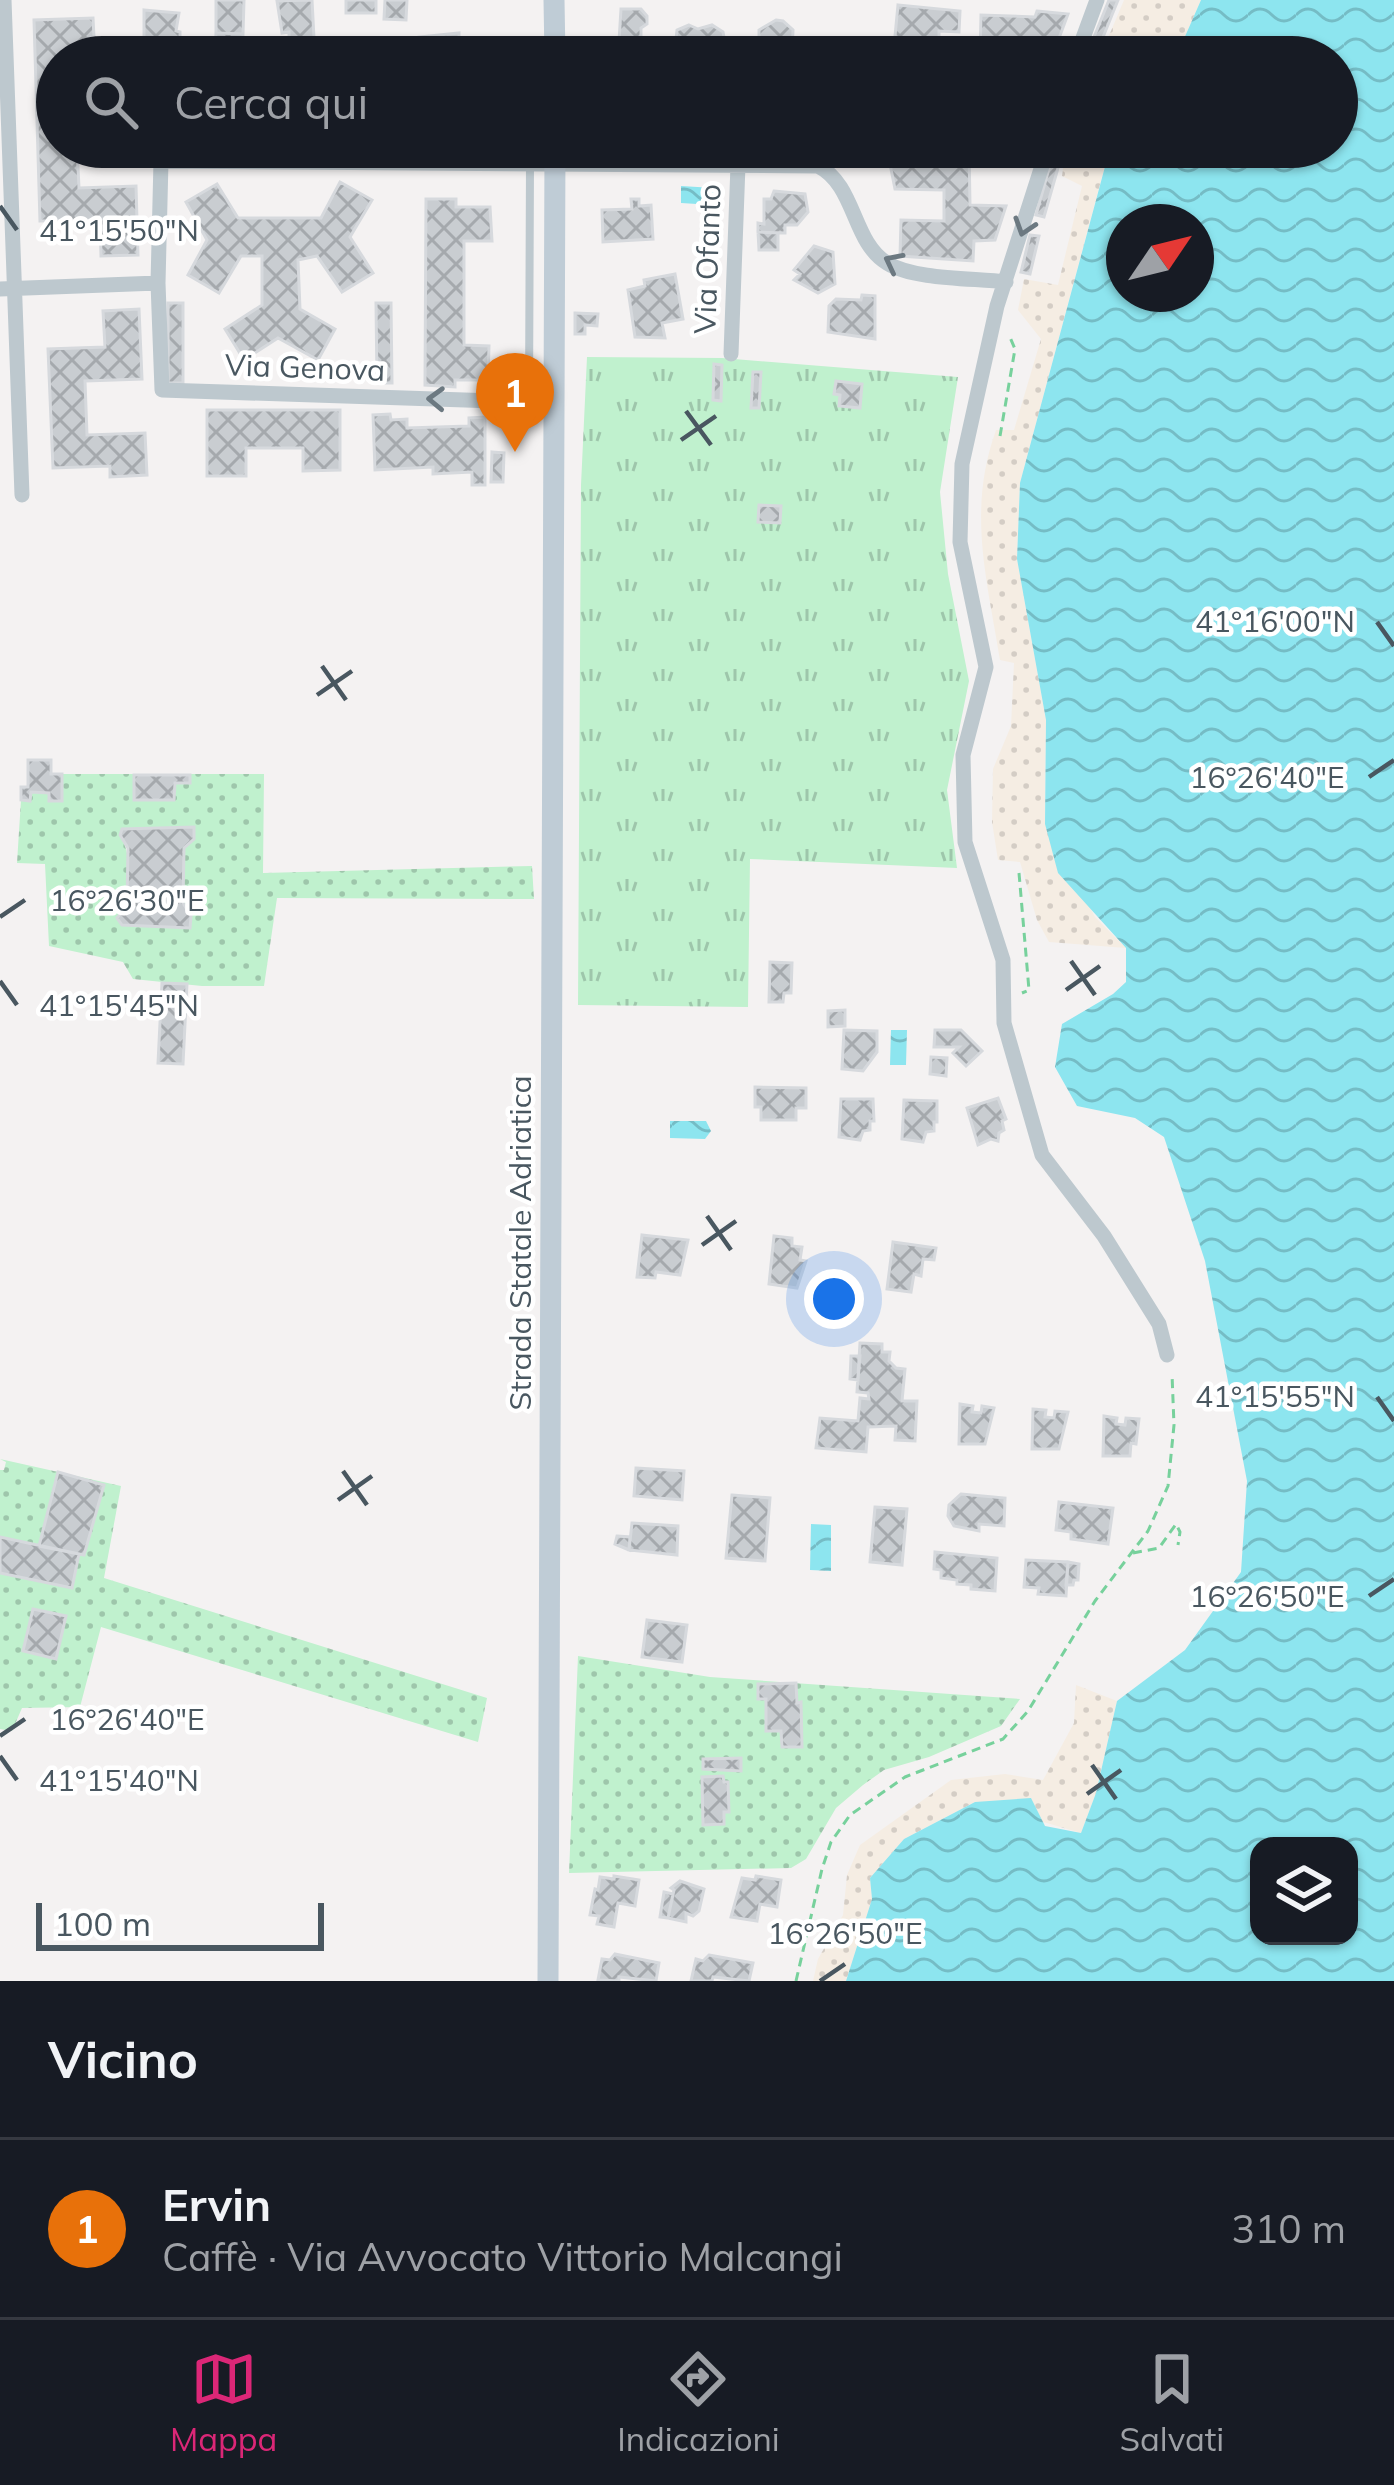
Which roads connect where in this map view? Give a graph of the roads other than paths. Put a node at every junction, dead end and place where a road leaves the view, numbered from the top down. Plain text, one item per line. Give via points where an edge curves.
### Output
1 (4, 0) edge
2 (554, 0) edge
3 (1096, 0) edge
4 (554, 36) edge
5 (1083, 36) edge
6 (160, 168) edge
7 (530, 168) edge
8 (556, 168) edge
9 (738, 168) edge
10 (804, 168) edge
11 (1041, 168) edge
12 (1006, 282) junction
13 (158, 284) junction
14 (7, 288) edge
15 (731, 354) dead end
16 (529, 402) junction
17 (553, 403) junction
18 (22, 495) dead end
19 (1167, 1355) road end
20 (548, 1981) edge

1 - 14 street
2 - 4 main road
3 - 5 street
6 - 13 street
7 - 16 lane
8 - 17 main road, Strada Statale Adriatica
9 - 15 street, Via Ofanto
12 -> 10 street via 892,266 875,254 826,169
11 -> 12 street
12 - 19 street via 962,464 960,542 986,667 963,755 965,842 1003,960 1004,1023 1042,1155 1115,1253 1159,1324
13 - 14 street
16 -> 13 street, Via Genova via 162,390
14 - 18 street
16 - 17 street, Via Genova
17 - 20 main road, Strada Statale Adriatica

